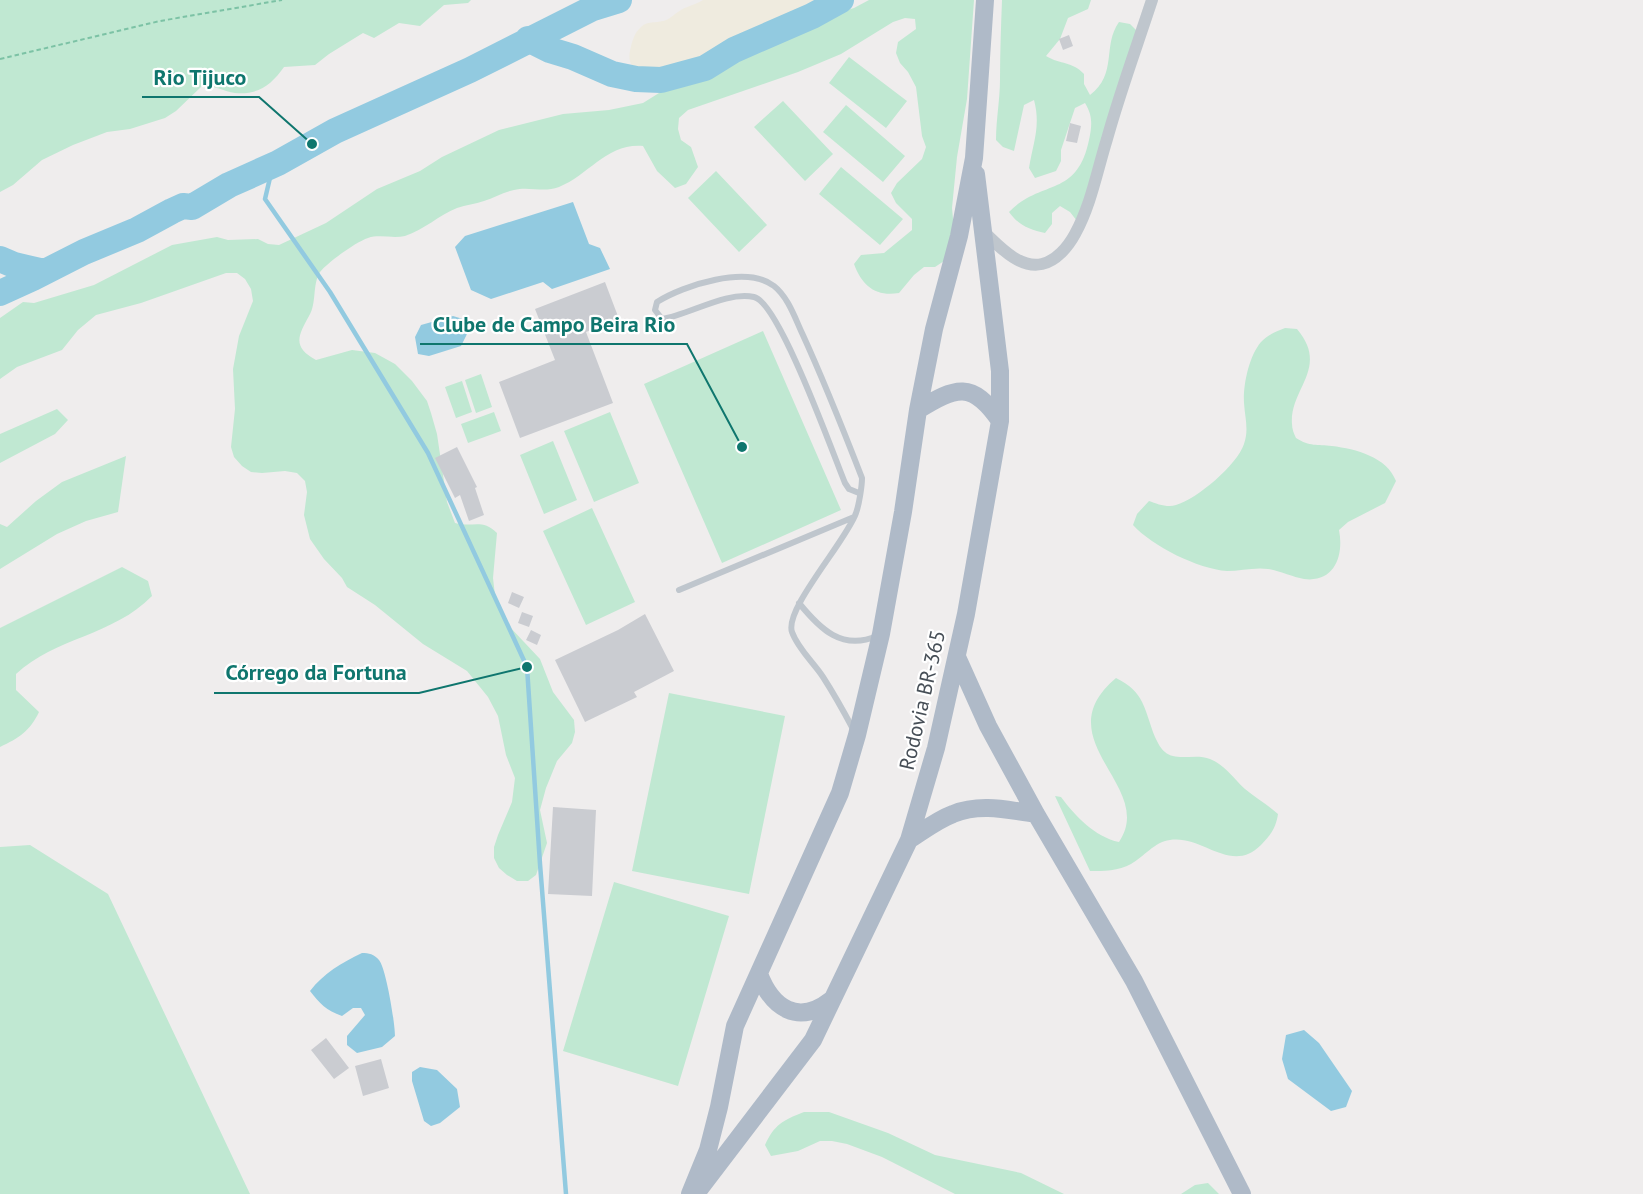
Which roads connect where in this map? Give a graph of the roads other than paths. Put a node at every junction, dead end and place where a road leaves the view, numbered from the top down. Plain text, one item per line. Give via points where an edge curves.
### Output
1 (985, 0) edge
2 (1152, 0) edge
3 (974, 158) junction
4 (984, 232) junction
5 (918, 410) junction
6 (1000, 421) junction
7 (859, 493) junction
8 (854, 517) junction
9 (679, 590) dead end
10 (799, 603) junction
11 (881, 634) junction
12 (957, 657) junction
13 (857, 735) junction
14 (1036, 814) junction
15 (909, 840) junction
16 (759, 974) junction
17 (831, 1000) junction
18 (690, 1194) edge
19 (696, 1194) edge
20 (1242, 1194) edge

1 - 3 main road, Rodovia BR-365
2 - 4 street via 1096,182 1067,246 1060,255 1042,264 1024,263
3 - 4 main road, Rodovia BR-365
3 - 5 main road, Rodovia BR-365
4 - 6 main road, Rodovia BR-365 via 1000,371
5 - 6 main road via 948,394 969,392 985,401
5 - 11 main road, Rodovia BR-365
6 - 12 main road, Rodovia BR-365
7 - 7 lane via 862,478 823,378 793,314 775,286 751,276 723,278 657,302 655,310 662,319 721,300 744,296 763,301 808,389 845,483
7 - 8 lane
8 - 9 lane
8 - 10 lane
10 - 11 lane via 831,635 859,641
10 - 13 lane via 790,623 792,632
11 - 13 main road, Rodovia BR-365
12 - 14 main road via 987,726
12 - 15 main road, Rodovia BR-365
13 - 16 main road, Rodovia BR-365 via 840,793
14 - 15 main road via 987,808 963,811
14 - 20 main road via 1134,981
15 - 17 main road, Rodovia BR-365
16 - 17 main road via 770,996 784,1009 810,1012
16 - 18 main road, Rodovia BR-365 via 735,1026 708,1150
17 - 19 main road, Rodovia BR-365 via 807,1048

